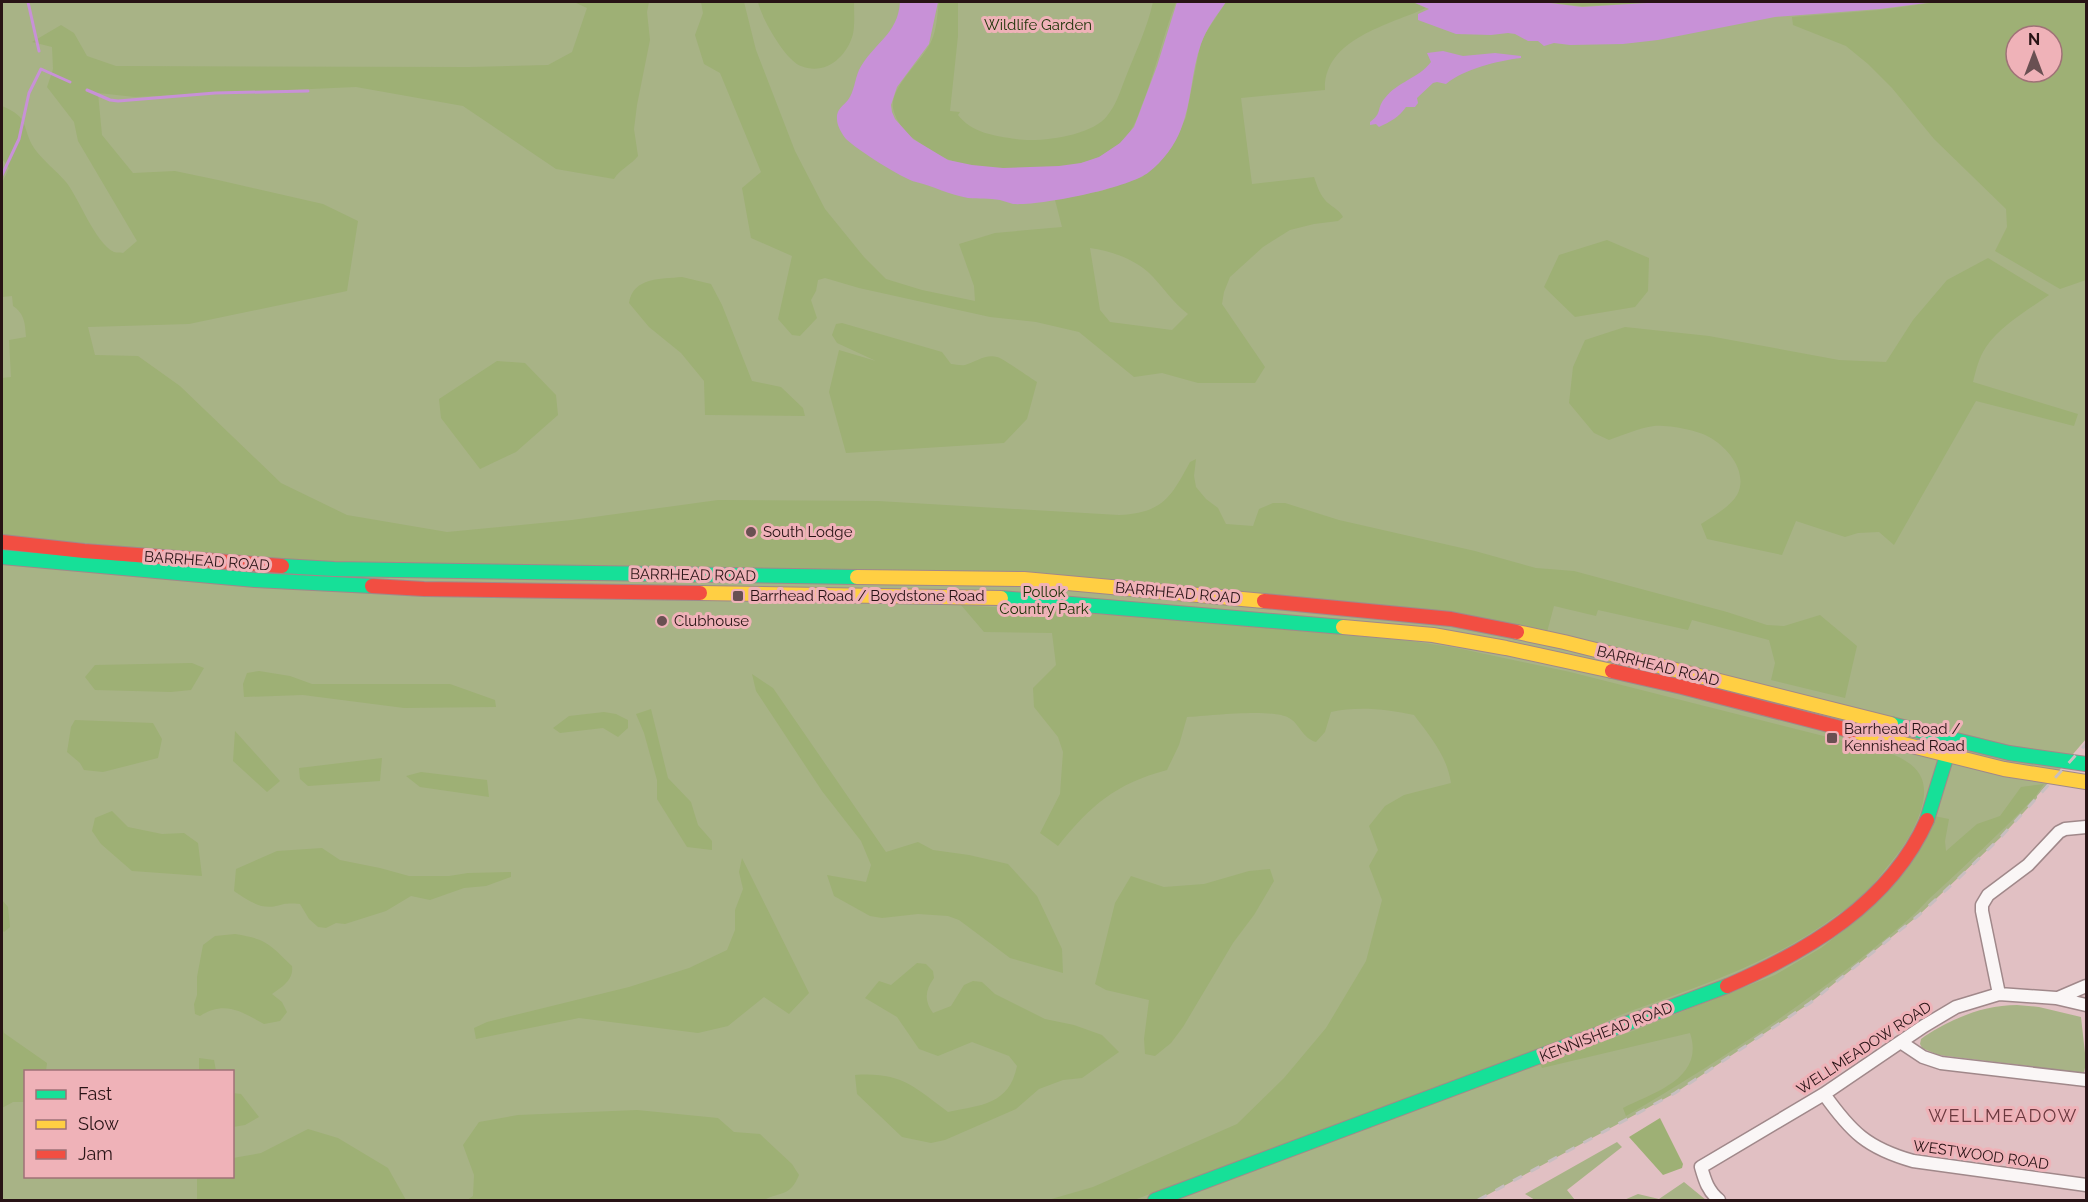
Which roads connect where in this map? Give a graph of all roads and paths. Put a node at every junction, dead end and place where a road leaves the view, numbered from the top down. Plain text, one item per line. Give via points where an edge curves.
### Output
1 (2, 542) edge
2 (2, 557) edge
3 (1333, 608) junction
4 (1331, 626) junction
5 (1816, 705) junction
6 (1812, 720) junction
7 (1951, 739) junction
8 (1947, 756) junction
9 (2086, 764) edge
10 (2086, 782) edge
11 (2086, 827) edge
12 (2086, 986) edge
13 (1999, 994) junction
14 (2056, 998) junction
15 (2086, 1005) edge
16 (1902, 1043) junction
17 (2086, 1080) edge
18 (1824, 1095) junction
19 (2086, 1185) edge
20 (1155, 1200) edge
21 (1719, 1200) edge

1 - 3 main road, BARRHEAD ROAD via 179,559 345,569 985,577
2 - 4 main road, BARRHEAD ROAD via 255,580 424,589 980,597
3 - 4 main road
3 - 5 main road, BARRHEAD ROAD via 1494,627
4 - 6 main road, BARRHEAD ROAD via 1433,635 1506,648
5 - 6 main road
5 - 7 main road, BARRHEAD ROAD
6 - 8 main road, BARRHEAD ROAD
7 - 8 main road, KENNISHEAD ROAD
7 - 9 main road, BARRHEAD ROAD via 2029,757
8 - 10 main road, BARRHEAD ROAD
8 - 20 main road, KENNISHEAD ROAD via 1920,834 1907,856 1877,893 1821,938 1762,971 1703,996
11 - 13 street via 2059,832 2028,865 1985,899 1982,911
12 - 14 street, WELLMEADOW ROAD
13 - 14 street, WELLMEADOW ROAD
13 - 16 street, WELLMEADOW ROAD via 1956,1007
14 - 15 street, WELLMEADOW ROAD
16 - 17 street via 1941,1063
16 - 18 street, WELLMEADOW ROAD
18 - 19 street, WESTWOOD ROAD via 1856,1134 1871,1146 1893,1155
18 - 21 street, WELLMEADOW ROAD via 1701,1167 1706,1184

